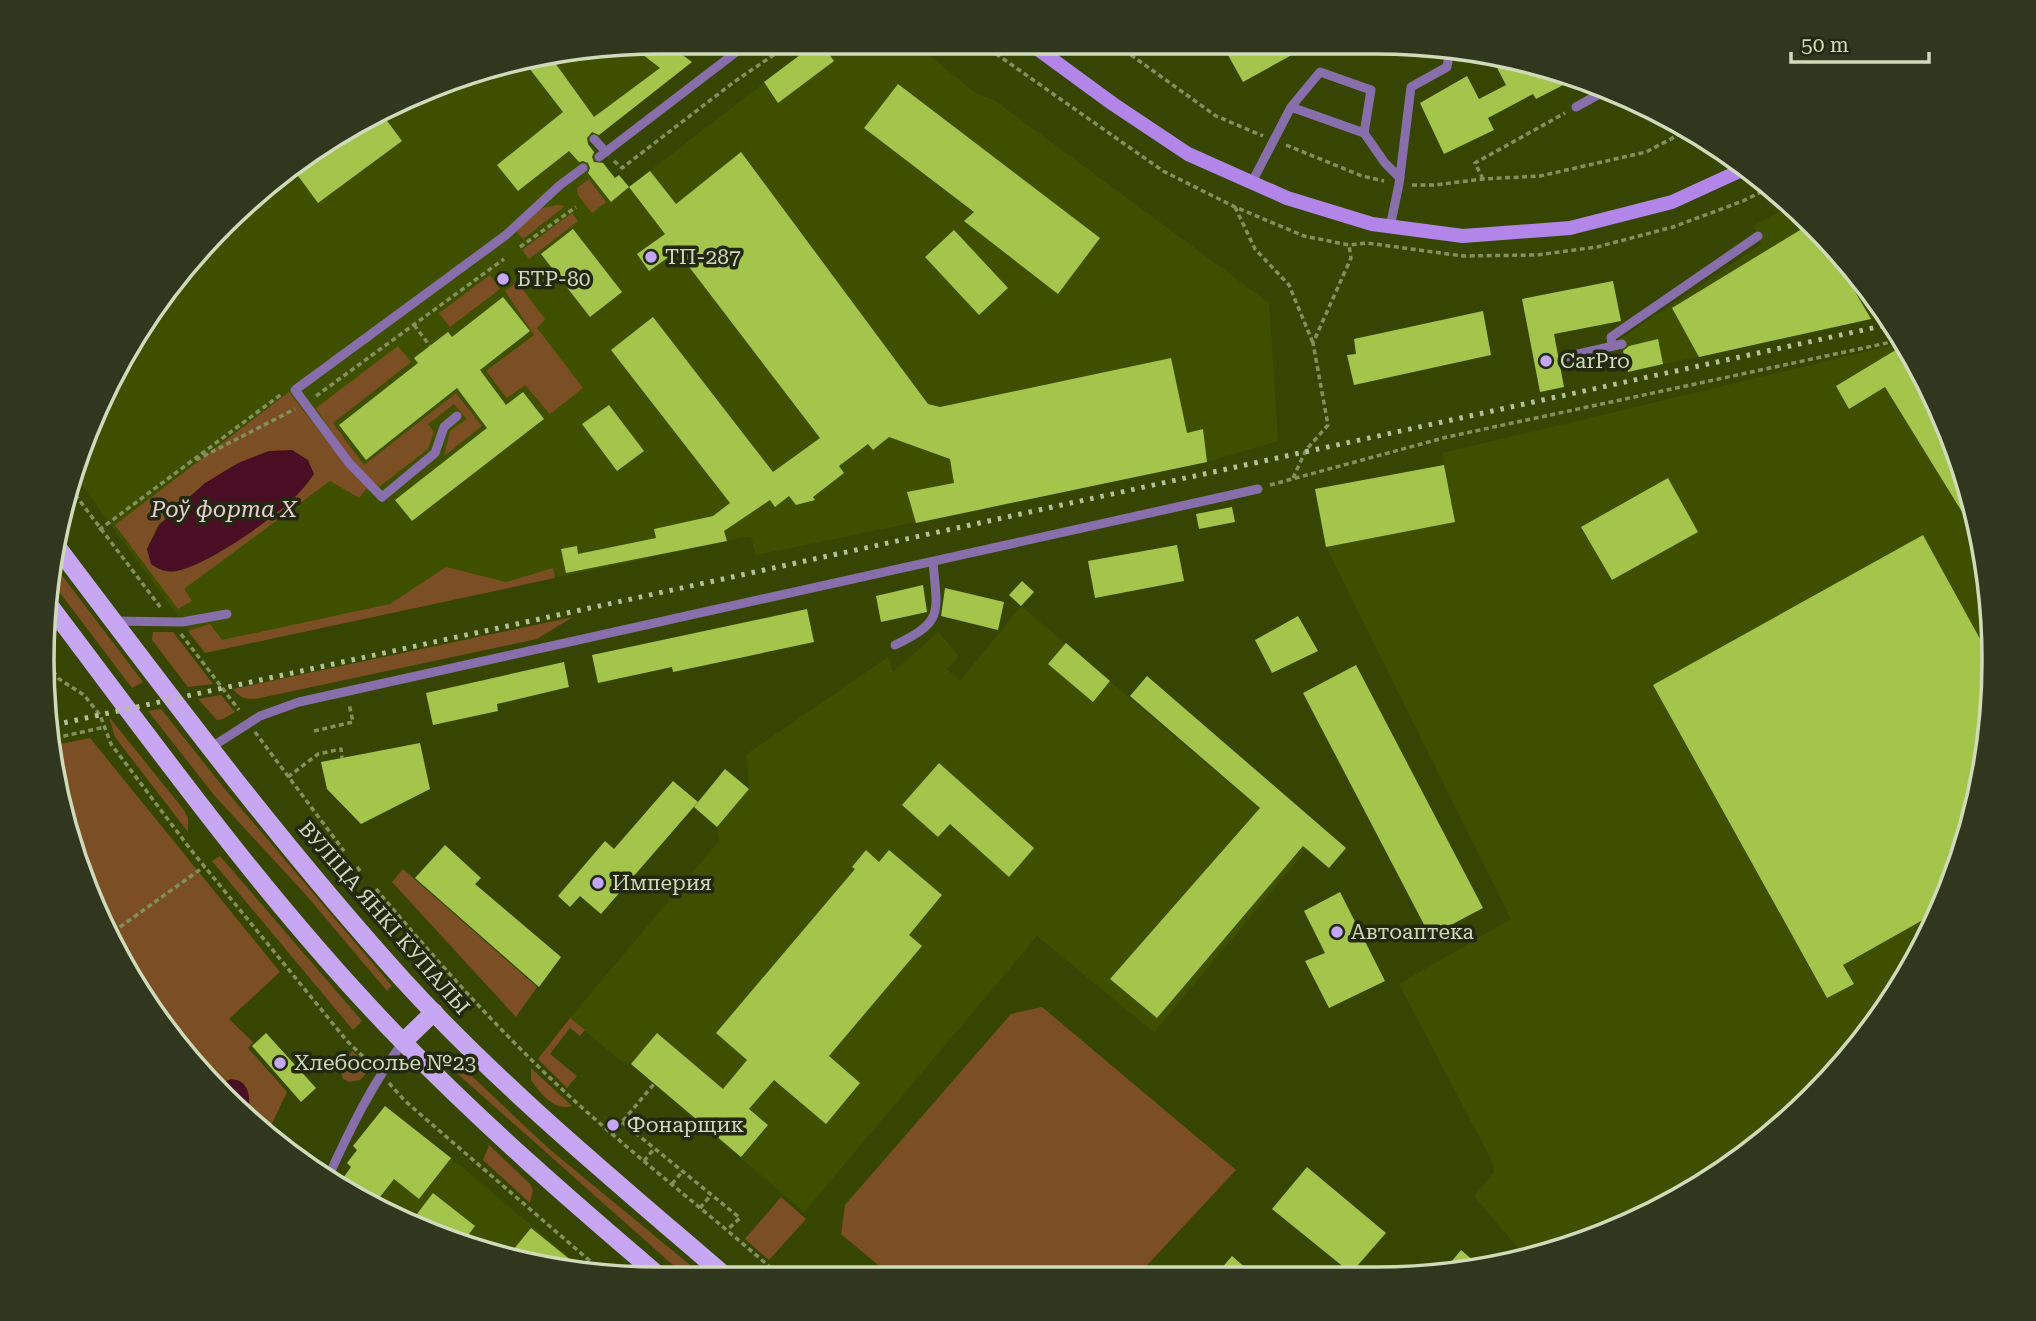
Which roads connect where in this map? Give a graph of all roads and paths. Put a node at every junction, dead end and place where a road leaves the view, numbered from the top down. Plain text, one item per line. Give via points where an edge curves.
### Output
1 (734, 54) edge
2 (774, 54) edge
3 (996, 54) edge
4 (1049, 54) edge
5 (1448, 59) edge
6 (1596, 96) edge
7 (1291, 107) junction
8 (1576, 107) joint
9 (1364, 133) junction
10 (594, 139) dead end
11 (603, 154) junction
12 (583, 168) dead end
13 (1735, 173) edge
14 (1400, 178) junction
15 (1483, 179) dead end
16 (1252, 183) junction
17 (1760, 193) edge
18 (1235, 206) junction
19 (576, 207) dead end
20 (1390, 227) junction
21 (1758, 236) dead end
22 (1349, 245) junction
23 (520, 247) dead end
24 (504, 259) dead end
25 (403, 311) junction
26 (414, 325) junction
27 (1891, 342) edge
28 (1312, 343) junction
29 (430, 346) dead end
30 (1565, 357) dead end
31 (305, 404) junction
32 (457, 416) dead end
33 (188, 464) junction
34 (1293, 478) junction
35 (1258, 489) joint
36 (77, 498) edge
37 (99, 530) junction
38 (64, 555) edge
39 (933, 562) junction
40 (227, 614) dead end
41 (56, 615) edge
42 (113, 621) junction
43 (62, 622) junction
44 (172, 622) junction
45 (56, 626) edge
46 (895, 645) dead end
47 (55, 673) edge
48 (360, 701) dead end
49 (239, 710) dead end
50 (105, 727) junction
51 (252, 729) dead end
52 (314, 731) dead end
53 (59, 737) edge
54 (209, 748) junction
55 (342, 758) dead end
56 (288, 777) junction
57 (344, 851) dead end
58 (205, 866) junction
59 (357, 867) dead end
60 (362, 873) dead end
61 (376, 889) dead end
62 (117, 929) edge
63 (434, 1012) junction
64 (403, 1042) junction
65 (380, 1074) junction
66 (654, 1084) dead end
67 (622, 1122) junction
68 (612, 1134) junction
69 (654, 1149) junction
70 (644, 1161) junction
71 (331, 1170) edge
72 (683, 1172) junction
73 (672, 1184) junction
74 (711, 1195) junction
75 (700, 1208) junction
76 (727, 1230) junction
77 (592, 1263) edge
78 (648, 1266) edge
79 (715, 1267) edge
80 (770, 1267) edge

1 - 11 lane
2 - 11 path via 622,168
3 - 18 path via 1163,171
4 - 16 main road via 1188,154
5 - 14 lane via 1447,67 1411,87
6 - 8 lane
7 - 9 lane
7 - 9 lane via 1320,72 1371,90
7 - 16 lane
8 - 15 path via 1475,163
9 - 14 lane
10 - 11 lane
12 - 25 lane via 506,236
13 - 20 main road via 1672,202 1570,228 1463,236
14 - 20 lane
16 - 20 main road via 1287,198
17 - 22 path via 1672,227 1597,247 1537,255 1462,256 1367,243
18 - 22 path via 1304,236
18 - 28 path via 1255,249 1289,285
19 - 23 path
21 - 30 lane via 1611,337 1617,345
22 - 28 path via 1351,258
24 - 26 path
25 - 26 path
25 - 31 lane via 295,390
26 - 29 path
26 - 31 path
27 - 34 path via 1447,437
28 - 34 path via 1328,425 1306,450
31 - 32 lane via 349,463 382,497 435,453 444,427
31 - 33 path
31 - 33 path via 290,387
33 - 37 path
34 - 35 path
35 - 39 lane
36 - 37 path
37 - 44 path
38 - 42 main road, ВУЛІЦА ЯНКІ КУПАЛЫ
39 - 46 lane via 932,620 925,630
39 - 54 lane via 299,702 260,716
40 - 44 lane
41 - 43 main road
42 - 44 lane
42 - 54 main road, ВУЛІЦА ЯНКІ КУПАЛЫ
43 - 45 lane
43 - 64 main road via 216,828
44 - 49 path
47 - 50 path via 84,695
48 - 52 path via 349,704 353,722
50 - 53 path
50 - 58 path via 111,744
51 - 56 path
54 - 63 main road, ВУЛІЦА ЯНКІ КУПАЛЫ via 340,908
55 - 56 path via 341,749 318,754
56 - 57 path
58 - 62 path
58 - 65 path via 347,1041
59 - 60 path
61 - 68 path via 486,1016
63 - 64 main road
63 - 79 main road, ВУЛІЦА ЯНКІ КУПАЛЫ via 503,1081
64 - 65 lane
64 - 78 main road via 553,1185
65 - 71 lane
65 - 77 path via 405,1101
66 - 67 path
67 - 68 path
67 - 69 path
68 - 70 path
69 - 70 path
69 - 72 path
70 - 73 path
72 - 73 path
72 - 74 path
73 - 75 path
74 - 75 path
74 - 76 path via 740,1218
75 - 76 path
76 - 80 path

